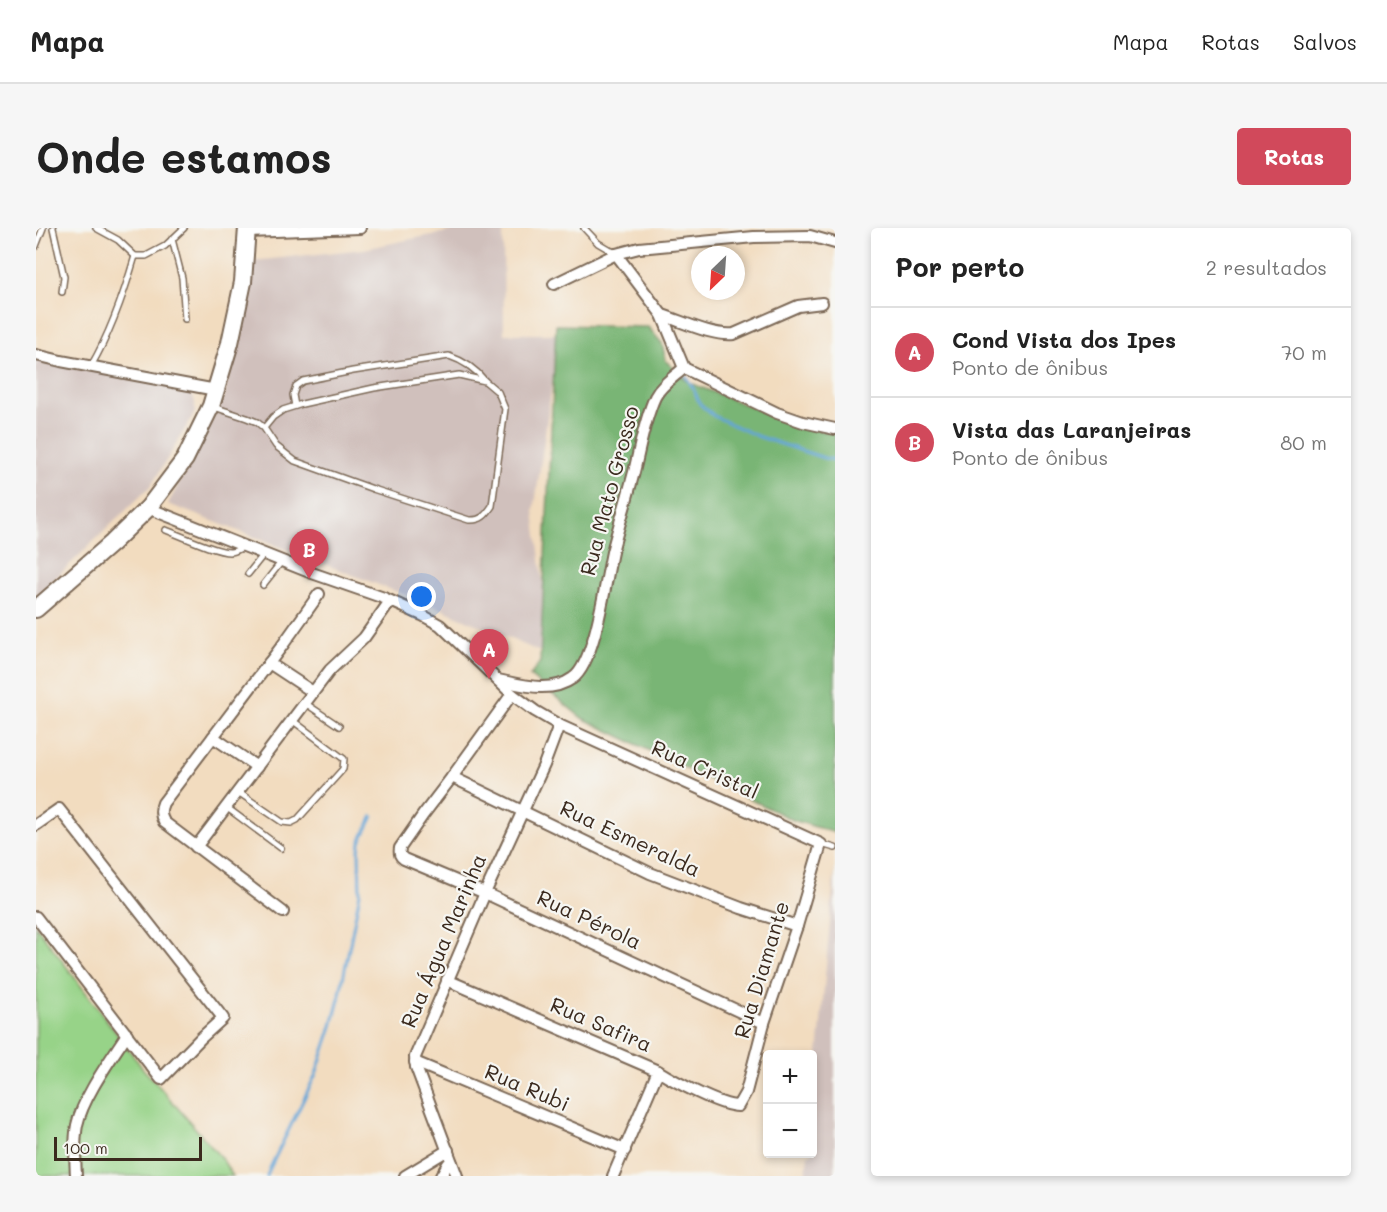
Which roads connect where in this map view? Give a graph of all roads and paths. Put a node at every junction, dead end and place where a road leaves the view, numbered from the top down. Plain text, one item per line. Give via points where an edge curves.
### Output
1 (43, 228) edge
2 (53, 228) edge
3 (96, 228) edge
4 (184, 228) edge
5 (360, 228) edge
6 (584, 228) edge
7 (762, 228) edge
8 (800, 228) edge
9 (310, 229) edge
10 (247, 230) edge
11 (810, 236) junction
12 (754, 237) junction
13 (172, 239) junction
14 (835, 243) edge
15 (36, 246) edge
16 (616, 254) junction
17 (135, 256) junction
18 (554, 284) dead end
19 (62, 292) dead end
20 (822, 303) dead end
21 (662, 315) junction
22 (185, 319) dead end
23 (36, 355) edge
24 (91, 366) junction
25 (684, 368) junction
26 (485, 381) junction
27 (216, 390) junction
28 (211, 406) junction
29 (295, 406) junction
30 (264, 428) junction
31 (835, 429) edge
32 (148, 508) junction
33 (166, 530) dead end
34 (245, 546) junction
35 (264, 553) junction
36 (282, 561) junction
37 (248, 574) dead end
38 (263, 585) dead end
39 (319, 594) dead end
40 (390, 601) junction
41 (36, 609) edge
42 (269, 663) junction
43 (498, 680) junction
44 (314, 692) junction
45 (512, 694) junction
46 (305, 703) junction
47 (292, 720) junction
48 (559, 725) junction
49 (339, 726) dead end
50 (213, 736) junction
51 (257, 767) junction
52 (452, 777) junction
53 (238, 792) junction
54 (226, 807) junction
55 (524, 811) junction
56 (36, 825) edge
57 (821, 844) junction
58 (196, 847) junction
59 (280, 848) dead end
60 (835, 848) edge
61 (485, 892) junction
62 (284, 912) dead end
63 (36, 916) edge
64 (796, 926) junction
65 (447, 980) junction
66 (764, 1023) junction
67 (127, 1034) junction
68 (415, 1062) junction
69 (658, 1071) junction
70 (738, 1106) joint
71 (448, 1150) junction
72 (625, 1150) junction
73 (452, 1163) junction
74 (76, 1176) edge
75 (405, 1176) edge
76 (441, 1176) edge
77 (457, 1176) edge
78 (614, 1176) edge

1 - 15 lane
2 - 19 lane via 64,277
3 - 17 lane via 118,240
4 - 13 lane
5 - 9 street
6 - 16 lane
7 - 12 street
8 - 11 street
9 - 10 street
10 - 27 street via 243,282
11 - 12 street
11 - 14 street
12 - 16 street via 639,248
13 - 17 lane via 146,256
13 - 22 lane via 182,278
16 - 18 street
16 - 21 street
17 - 24 lane via 127,286
20 - 21 street via 798,306 724,335
21 - 25 street
23 - 24 street
24 - 27 street
25 - 31 street via 777,413
25 - 43 street, Rua Mato Grosso via 656,396 645,425 584,664 575,677 560,685 524,686
26 - 29 lane via 459,375 374,388
26 - 29 lane via 462,360 449,356 303,381 293,395
26 - 30 lane via 498,393 505,409 492,506 476,520 295,461 276,446
27 - 28 street
28 - 30 lane
28 - 32 street via 185,459
29 - 30 lane via 273,417
32 - 34 street, Rua Cristal
32 - 41 street
33 - 34 lane via 218,550 231,552
34 - 35 street, Rua Cristal
35 - 36 street, Rua Cristal
35 - 37 lane
36 - 38 lane
36 - 40 street, Rua Cristal
39 - 42 street
40 - 43 street, Rua Cristal via 440,625
40 - 44 street via 364,638 330,670
42 - 44 street
42 - 50 street
43 - 45 street, Rua Cristal
44 - 46 street
45 - 48 street, Rua Cristal
45 - 52 street
46 - 47 street
46 - 49 lane
47 - 51 street
47 - 53 lane via 344,759 343,769 291,823 282,822
48 - 55 street, Rua Água Marinha
48 - 57 street, Rua Cristal
50 - 51 street
50 - 58 street via 160,810 164,822
51 - 53 street
52 - 55 street, Rua Esmeralda
52 - 61 street, Rua Pérola via 400,848 400,856
53 - 54 street
54 - 58 street
54 - 59 lane
55 - 61 street, Rua Água Marinha
55 - 64 street, Rua Esmeralda via 650,873
56 - 67 street via 59,810 223,1018 161,1079
57 - 60 lane, Rua Cristal
57 - 64 street, Rua Diamante
58 - 62 street
61 - 65 street, Rua Água Marinha
61 - 66 street, Rua Pérola
63 - 67 street
64 - 66 street, Rua Diamante
65 - 68 street, Rua Água Marinha
65 - 69 street, Rua Safira
66 - 70 street, Rua Diamante via 746,1092
67 - 74 street via 86,1102 78,1124
68 - 71 street, Rua Água Marinha
68 - 72 street, Rua Rubi
69 - 70 street, Rua Safira via 725,1104
69 - 72 street
71 - 73 street, Rua Água Marinha
71 - 75 street
72 - 78 street
73 - 76 street
73 - 77 street, Rua Água Marinha

